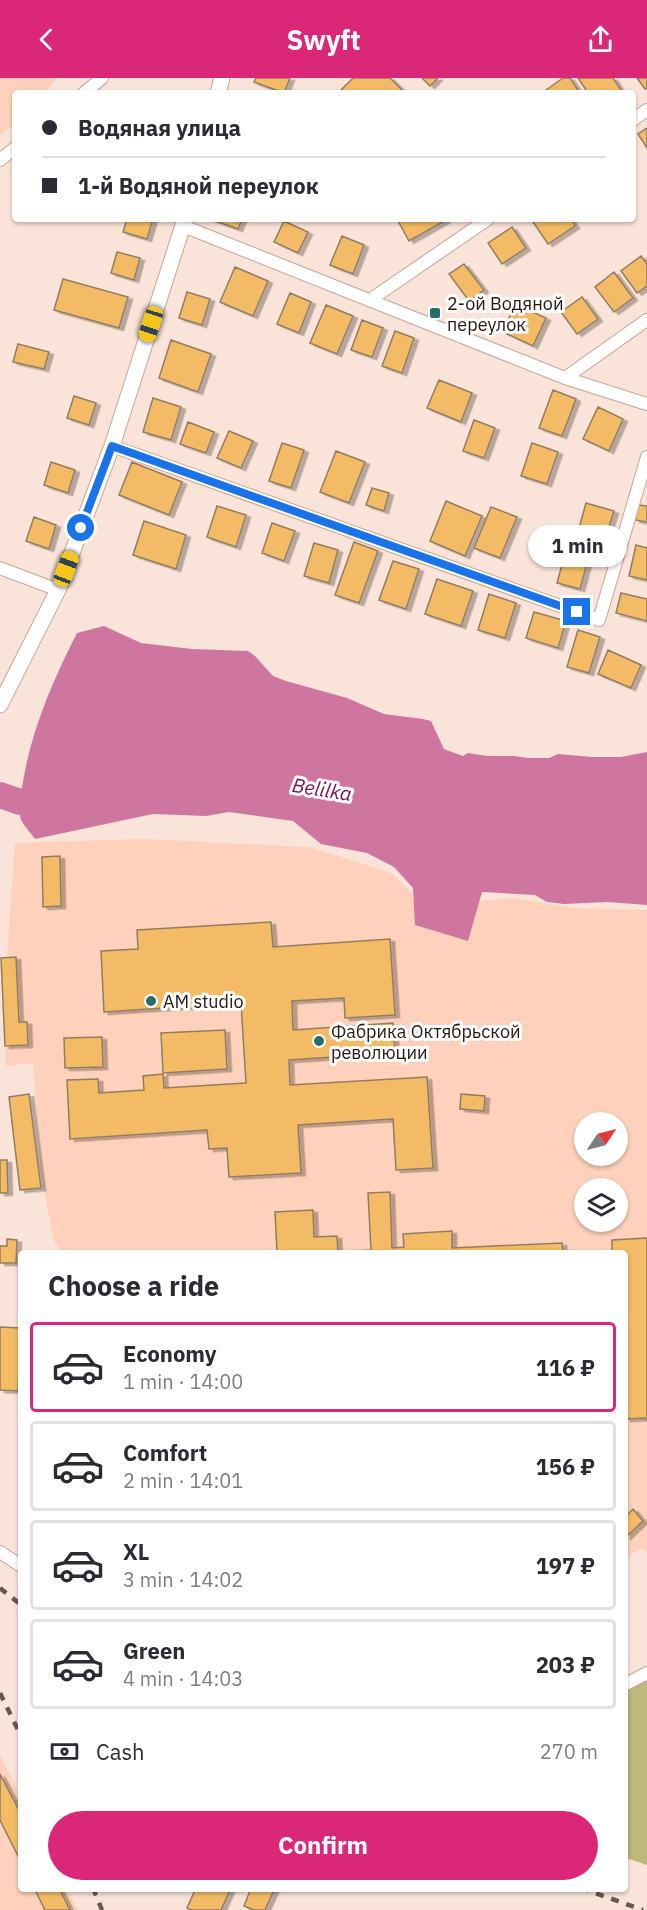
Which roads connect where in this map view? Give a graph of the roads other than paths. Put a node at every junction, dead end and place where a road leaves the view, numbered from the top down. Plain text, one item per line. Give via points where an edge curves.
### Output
1 (102, 78) edge
2 (88, 90) edge
3 (12, 150) edge
4 (0, 160) edge
5 (184, 222) edge
6 (484, 222) edge
7 (370, 300) junction
8 (647, 320) edge
9 (565, 378) junction
10 (647, 404) edge
11 (112, 446) junction
12 (647, 457) edge
13 (0, 568) edge
14 (58, 590) junction
15 (0, 705) edge
16 (0, 1552) edge
17 (18, 1564) edge
18 (647, 1673) edge
19 (628, 1683) edge

1 - 2 street
3 - 4 street
5 - 7 street
5 - 11 street
6 - 7 street
7 - 9 street
8 - 9 street
9 - 10 street
11 - 12 street via 599,620
11 - 14 street
13 - 14 street
14 - 15 street
16 - 17 street
18 - 19 street

